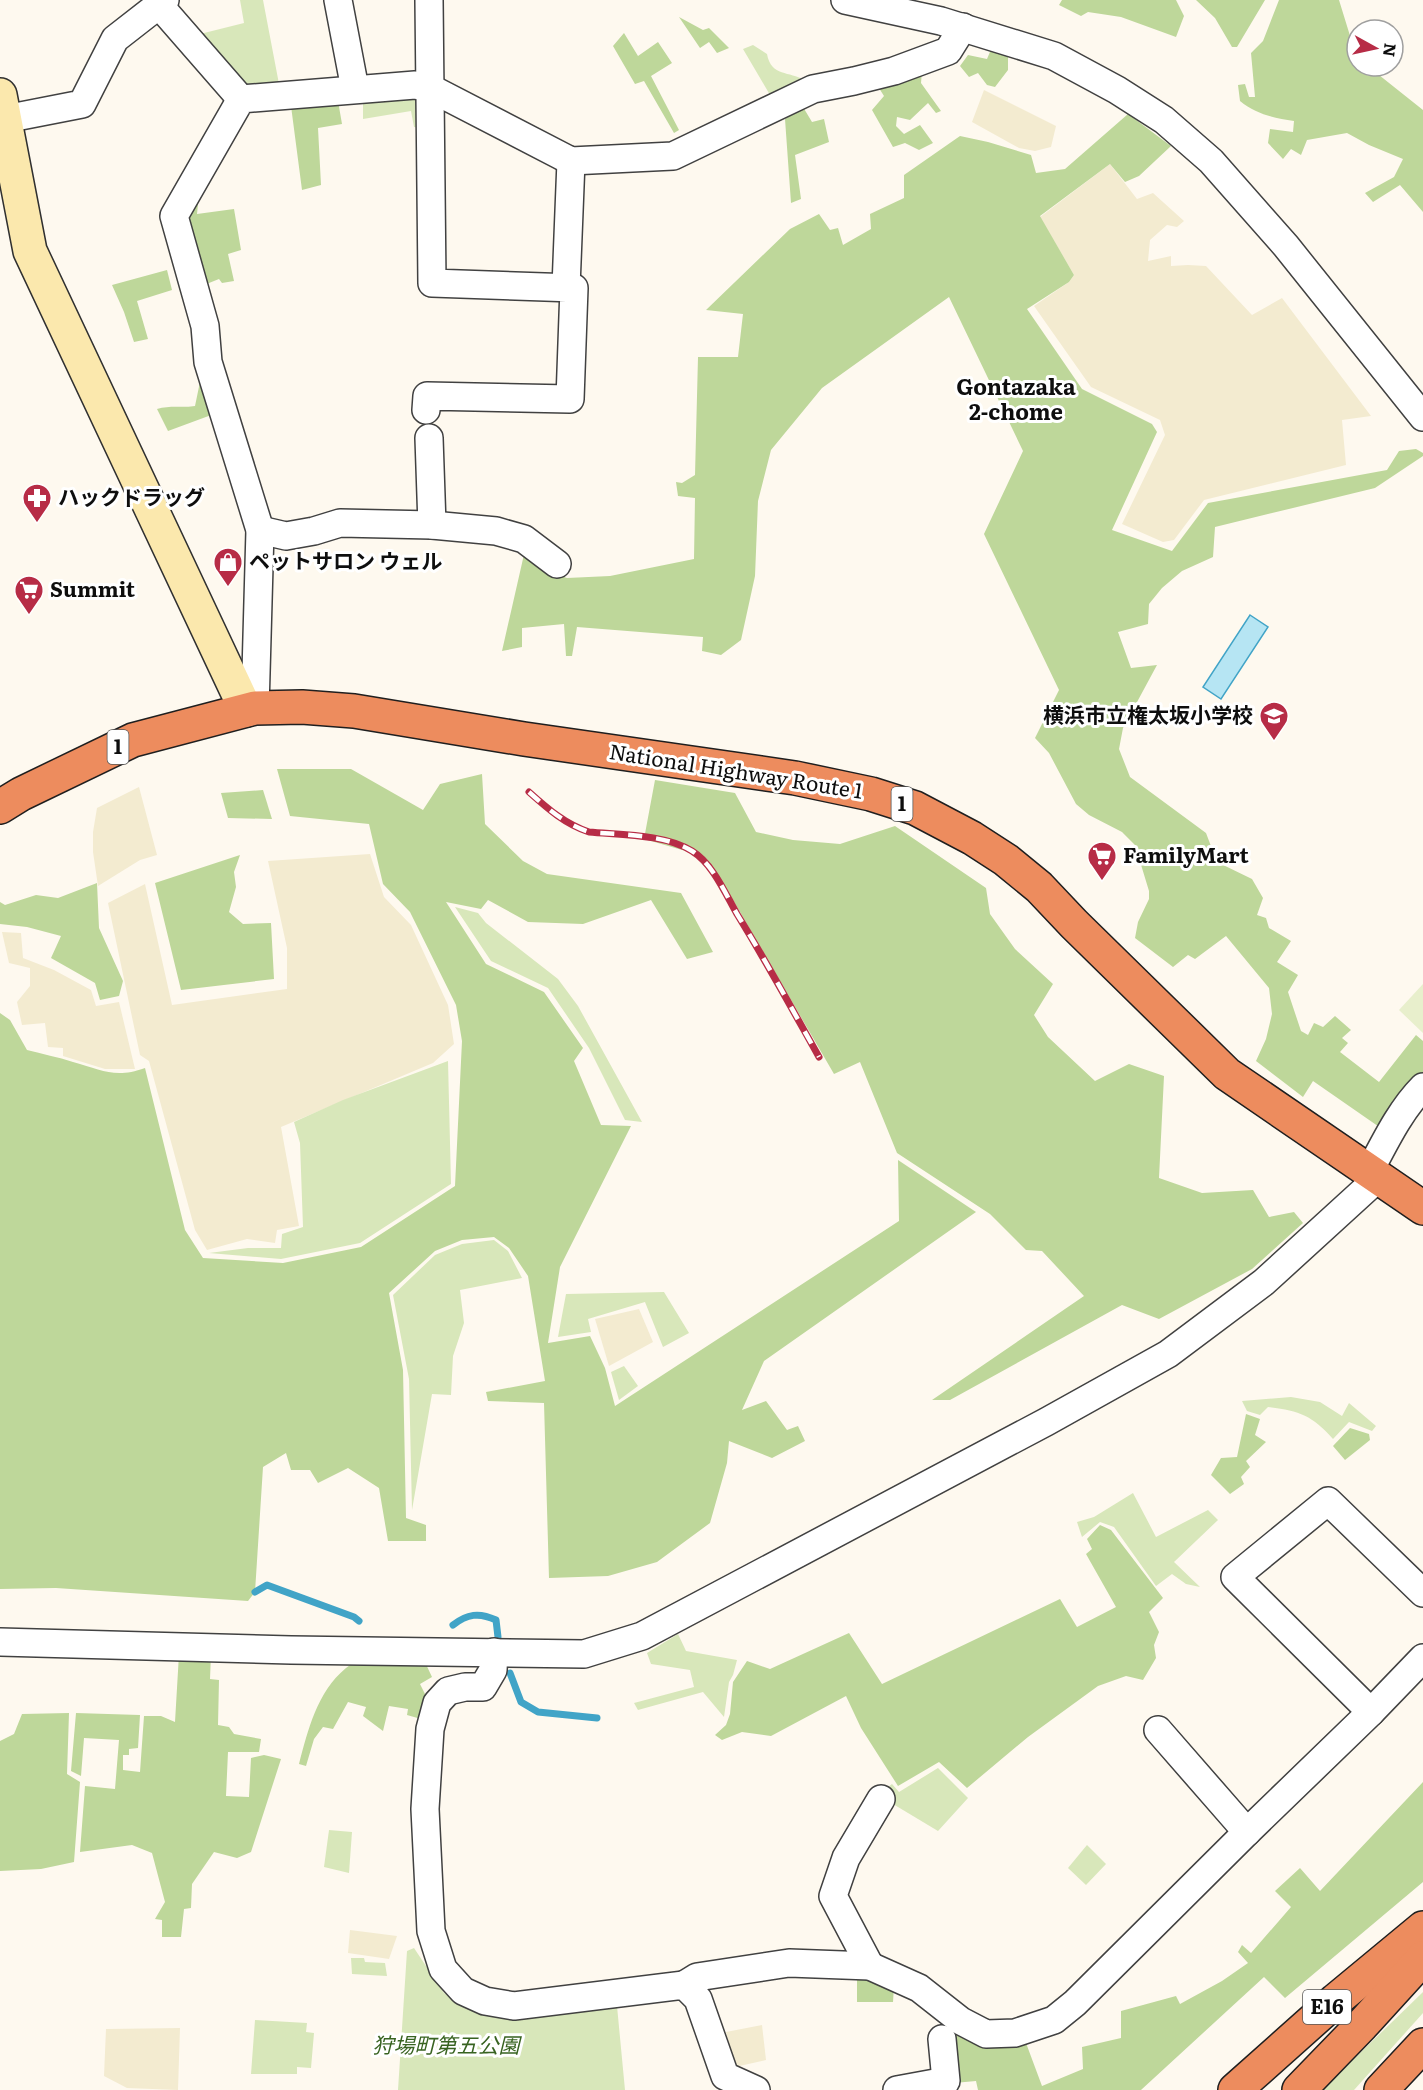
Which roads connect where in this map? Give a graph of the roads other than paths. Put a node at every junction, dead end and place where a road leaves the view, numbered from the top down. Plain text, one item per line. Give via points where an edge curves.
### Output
1 (338, 0) edge
2 (429, 0) edge
3 (845, 0) edge
4 (162, 2) edge
5 (925, 8) edge
6 (963, 27) junction
7 (430, 88) junction
8 (355, 89) junction
9 (241, 99) junction
10 (2, 112) edge
11 (571, 161) junction
12 (566, 288) junction
13 (426, 410) dead end
14 (1423, 417) edge
15 (429, 438) dead end
16 (432, 525) junction
17 (260, 530) junction
18 (557, 564) dead end
19 (251, 709) junction
20 (0, 807) edge
21 (1423, 1087) edge
22 (1374, 1175) junction
23 (1423, 1208) edge
24 (1423, 1593) edge
25 (0, 1642) edge
26 (494, 1652) junction
27 (1423, 1659) edge
28 (1371, 1712) junction
29 (1158, 1730) dead end
30 (881, 1799) dead end
31 (1247, 1832) junction
32 (1423, 1928) edge
33 (1423, 1958) edge
34 (870, 1966) junction
35 (684, 1984) junction
36 (942, 2039) dead end
37 (1423, 2045) edge
38 (756, 2090) edge
39 (897, 2090) edge
40 (1235, 2090) edge
41 (1299, 2090) edge
42 (1381, 2090) edge

1 - 8 street
2 - 7 street
3 - 5 street
4 - 9 street
4 - 10 street via 115,39 82,104
5 - 6 street
6 - 11 street via 948,51 894,71 813,88 673,156
6 - 14 street via 1054,56 1164,120 1211,161 1286,246
7 - 8 street via 414,85
7 - 11 street
7 - 12 street via 432,283
8 - 9 street
9 - 17 street via 174,216 205,326 208,362
10 - 19 street via 30,251
11 - 12 street
12 - 13 street via 574,288 570,399 427,396
15 - 16 street
16 - 17 street via 339,523 285,536
16 - 18 street via 496,531 524,539
17 - 19 street
19 - 20 highway, National Highway Route 1 / 1 via 133,740
19 - 22 highway, National Highway Route 1 / 1 via 354,711 795,778 915,808 972,838 1040,887 1227,1074
21 - 22 street via 1414,1096
22 - 23 highway, National Highway Route 1 / 1
22 - 26 street via 1264,1282 1177,1347 1036,1428 642,1636 584,1654
24 - 28 street via 1328,1501 1235,1576
25 - 26 street
26 - 35 street via 493,1671 483,1687 448,1691 437,1703 430,1729 425,1809 431,1931 443,1969 463,1991 485,2001 514,2006
27 - 28 street
28 - 31 street
29 - 31 street
30 - 34 street via 846,1858 833,1896
31 - 34 street via 1076,2003 1054,2020 1015,2033 986,2034 961,2021 919,1988
32 - 40 highway, E16
33 - 41 highway
34 - 35 street via 789,1963 697,1977
35 - 38 street via 698,1999 725,2076
36 - 39 street via 945,2081
37 - 42 highway

